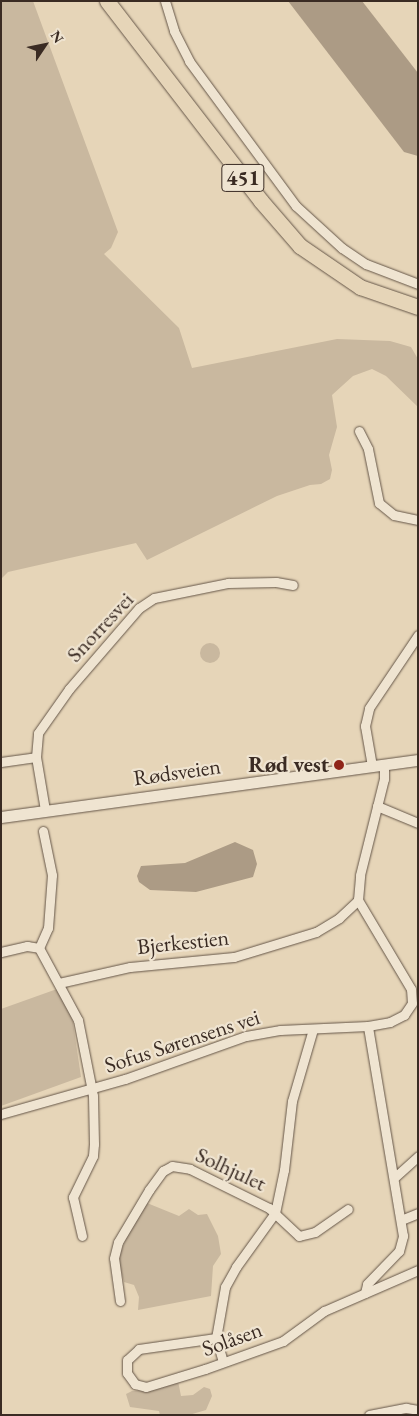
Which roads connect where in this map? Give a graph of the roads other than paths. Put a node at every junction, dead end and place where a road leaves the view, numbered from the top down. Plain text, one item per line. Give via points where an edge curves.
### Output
1 (107, 1) edge
2 (165, 1) edge
3 (418, 284) edge
4 (418, 307) edge
5 (359, 431) dead end
6 (418, 520) edge
7 (293, 584) dead end
8 (418, 634) edge
9 (36, 757) junction
10 (418, 760) edge
11 (1, 762) edge
12 (384, 764) junction
13 (372, 766) junction
14 (378, 806) junction
15 (45, 810) junction
16 (1, 817) edge
17 (418, 823) edge
18 (43, 831) dead end
19 (358, 900) junction
20 (39, 948) junction
21 (1, 952) edge
22 (59, 983) junction
23 (368, 1026) junction
24 (313, 1029) junction
25 (91, 1089) junction
26 (1, 1114) edge
27 (418, 1156) edge
28 (395, 1177) junction
29 (348, 1209) dead end
30 (275, 1213) junction
31 (418, 1213) edge
32 (401, 1220) junction
33 (82, 1236) dead end
34 (418, 1270) edge
35 (365, 1294) junction
36 (120, 1301) dead end
37 (216, 1338) junction
38 (223, 1362) junction
39 (418, 1410) edge
40 (369, 1415) edge

1 - 4 main road, 451 via 261,201 300,246 360,288
2 - 3 street via 174,31 189,61 296,206 358,259 390,276
5 - 6 street via 368,449 379,503 394,515
7 - 9 street, Snorresvei via 228,583 154,598 125,621 61,699 38,733
8 - 13 street via 369,708 365,726
9 - 11 street
9 - 15 street, Snorresvei
10 - 12 street, Rødsveien
12 - 13 street, Rødsveien
12 - 14 street, Sofus Sørensens vei
13 - 15 street, Rødsveien
14 - 17 street
14 - 19 street, Sofus Sørensens vei via 360,875
15 - 16 street, Rødsveien
18 - 20 street via 52,875 48,928
19 - 22 street, Bjerkestien via 339,918 316,932 234,956 130,966
19 - 23 street, Sofus Sørensens vei via 366,919 408,983 413,998 408,1011 400,1018
20 - 21 street via 26,946
20 - 22 street
22 - 25 street via 78,1020
23 - 24 street, Sofus Sørensens vei
23 - 28 street
24 - 25 street, Sofus Sørensens vei via 246,1036
24 - 30 street via 292,1101
25 - 26 street, Sofus Sørensens vei
25 - 33 street via 94,1150 74,1191 72,1203
27 - 28 street
28 - 32 street
29 - 30 street, Solhjulet via 304,1236 295,1234
30 - 36 street, Solhjulet via 190,1169 168,1168 128,1223 115,1251
30 - 37 street via 225,1287
31 - 32 street
32 - 35 street via 403,1242 399,1251 367,1284
34 - 35 street, Solåsen
35 - 38 street, Solåsen via 324,1311 283,1341
37 - 38 street
37 - 38 street, Solåsen via 139,1349 127,1360 127,1373 135,1384 146,1387
39 - 40 street via 406,1408

